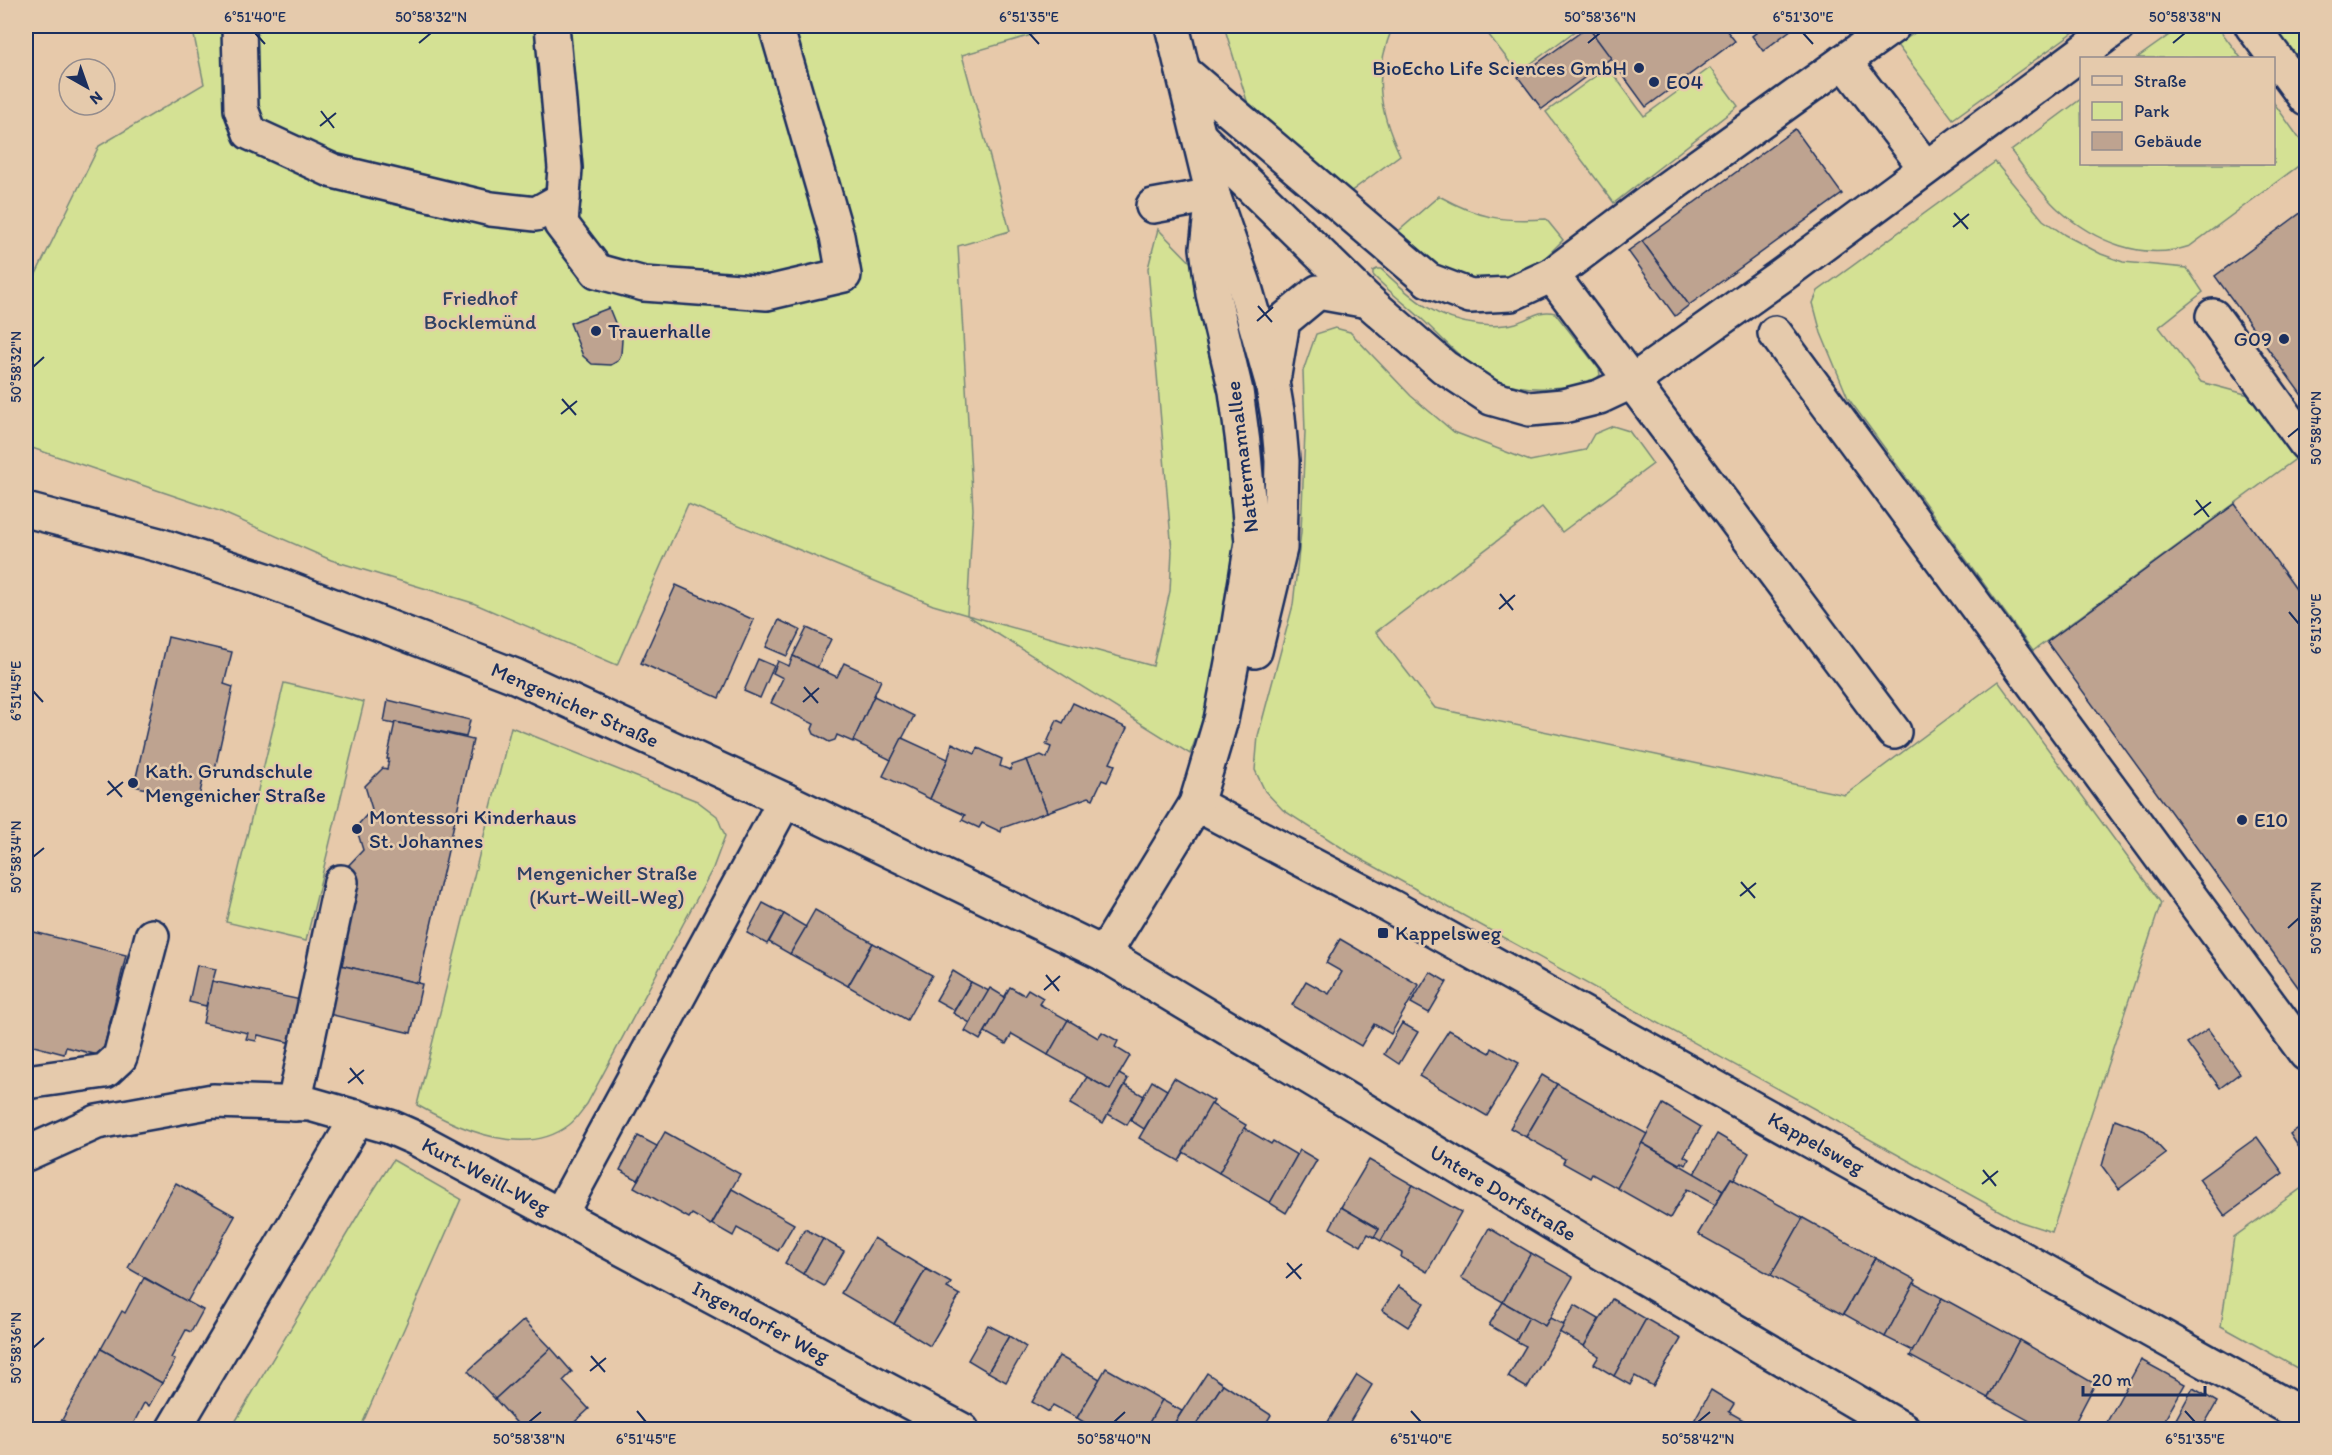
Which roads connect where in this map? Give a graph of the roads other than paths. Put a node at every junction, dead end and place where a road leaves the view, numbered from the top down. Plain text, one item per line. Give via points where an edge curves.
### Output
1 (239, 26) edge
2 (552, 26) edge
3 (776, 26) edge
4 (1172, 26) edge
5 (2118, 26) edge
6 (2252, 26) edge
7 (1877, 30) edge
8 (1844, 61) junction
9 (1184, 71) junction
10 (2307, 99) edge
11 (1200, 137) junction
12 (1925, 167) junction
13 (1213, 195) junction
14 (563, 199) junction
15 (1153, 206) dead end
16 (1552, 275) junction
17 (1368, 301) junction
18 (2213, 316) dead end
19 (1775, 333) dead end
20 (1633, 381) junction
21 (1272, 382) junction
22 (2307, 444) edge
23 (26, 510) edge
24 (1221, 720) junction
25 (1894, 732) dead end
26 (785, 800) junction
27 (1196, 804) junction
28 (341, 882) dead end
29 (152, 936) dead end
30 (1104, 954) junction
31 (2307, 1054) edge
32 (26, 1082) edge
33 (294, 1104) junction
34 (358, 1117) junction
35 (26, 1154) edge
36 (560, 1215) junction
37 (2307, 1417) edge
38 (173, 1430) edge
39 (962, 1430) edge
40 (1904, 1430) edge

1 - 14 street via 241,110 250,133 333,171 491,209 536,214
2 - 14 street via 566,168
3 - 14 street via 837,236 843,275 767,293 644,284 606,274 597,271 561,224
4 - 9 street, Nattermannallee
5 - 12 street
6 - 10 street
7 - 8 street
8 - 12 street
8 - 16 street
9 - 11 street, Nattermannallee
9 - 16 street via 1428,280 1470,296 1511,294
11 - 13 street, Nattermannallee
11 - 17 street
12 - 20 street
13 - 15 street
13 - 21 street, Nattermannallee
13 - 24 street, Nattermannallee via 1207,248 1244,443 1252,542
16 - 20 street
17 - 20 street via 1444,367 1491,398 1530,409 1563,406 1599,397
17 - 21 street via 1318,292 1283,321
18 - 22 street
19 - 31 street
20 - 25 street
21 - 24 street, Nattermannallee via 1282,461 1280,548 1249,674
23 - 26 street, Mengenicher Straße via 159,545 266,579 515,676
24 - 27 street, Nattermannallee
26 - 30 street, Mengenicher Straße
26 - 36 street, Kurt-Weill-Weg
27 - 30 street, Nattermannallee
27 - 37 street, Kappelsweg via 1390,906
28 - 33 street
29 - 32 street via 120,1057 105,1071
30 - 40 street, Untere Dorfstraße
33 - 34 street, Kurt-Weill-Weg via 310,1104
33 - 35 street, Kurt-Weill-Weg via 213,1101 97,1122
34 - 36 street, Kurt-Weill-Weg via 415,1138
34 - 38 street
36 - 39 street, Ingendorfer Weg

